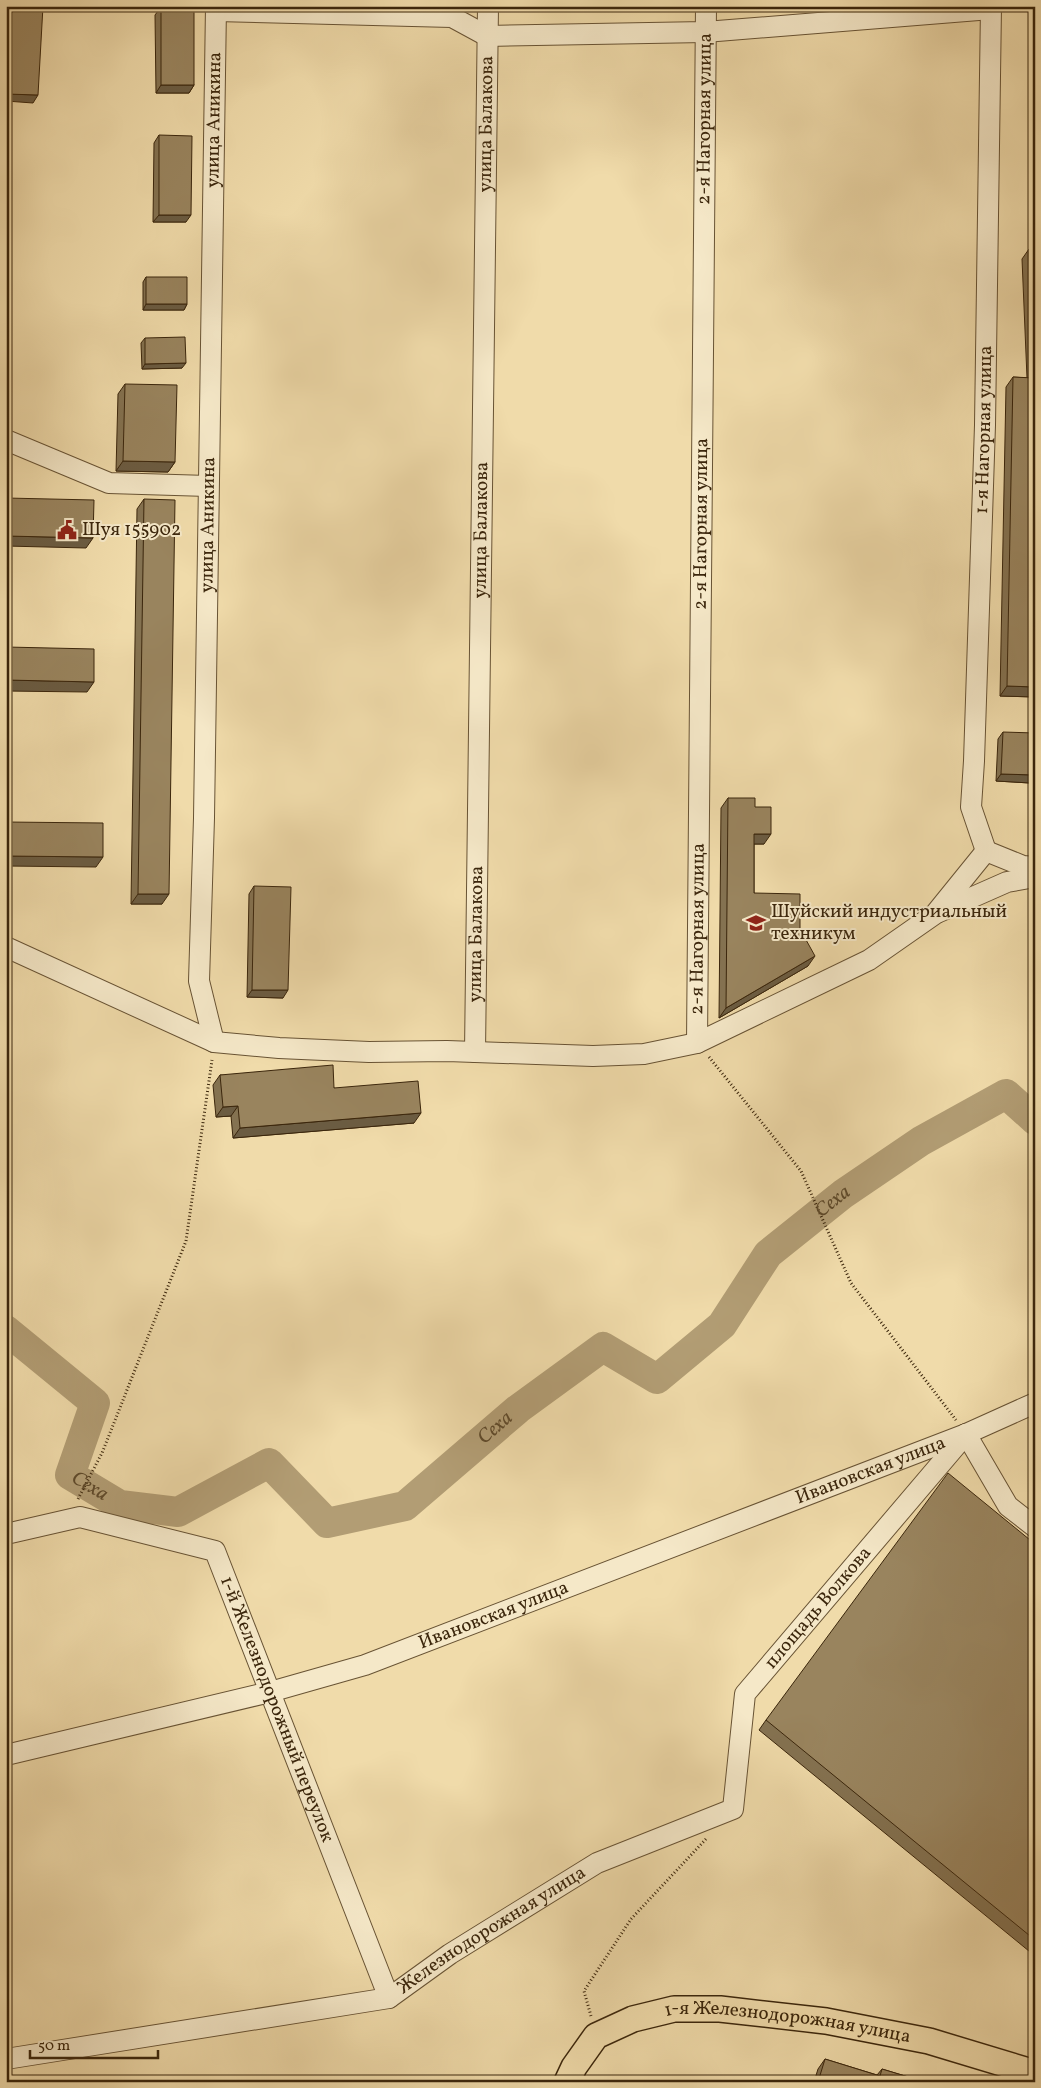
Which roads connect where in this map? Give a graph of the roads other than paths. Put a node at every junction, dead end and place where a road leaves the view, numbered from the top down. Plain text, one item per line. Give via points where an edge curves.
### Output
1 (488, 6) edge
2 (706, 6) edge
3 (216, 8) edge
4 (991, 8) edge
5 (705, 32) junction
6 (487, 36) junction
7 (6, 440) edge
8 (208, 486) junction
9 (986, 851) junction
10 (1035, 867) edge
11 (1035, 877) edge
12 (935, 914) junction
13 (6, 947) edge
14 (214, 1042) junction
15 (697, 1043) junction
16 (475, 1052) junction
17 (1035, 1403) edge
18 (966, 1434) junction
19 (1035, 1527) edge
20 (6, 1534) edge
21 (270, 1692) junction
22 (6, 1755) edge
23 (733, 1809) joint
24 (389, 1998) junction
25 (6, 2058) edge
26 (1035, 2073) edge
27 (567, 2082) edge

1 - 6 street, улица Балакова
2 - 5 street, 2-я Нагорная улица
3 - 6 street via 452,17
3 - 8 street, улица Аникина
4 - 5 street
4 - 9 street, 1-я Нагорная улица via 985,425 971,806
5 - 6 street
5 - 15 street, 2-я Нагорная улица
6 - 16 street, улица Балакова
7 - 8 street via 109,483
8 - 14 street, улица Аникина via 199,981
9 - 10 street via 1023,866
9 - 12 street
11 - 12 street via 1007,882
12 - 15 street via 869,960
13 - 14 street
14 - 16 street via 369,1052
15 - 16 street via 644,1054 593,1056
17 - 18 street, Ивановская улица
18 - 19 street via 1008,1506
18 - 21 street, Ивановская улица via 366,1666
18 - 23 street, площадь Волкова via 745,1694
20 - 21 street, 1-й Железнодорожный переулок via 79,1508 215,1551
21 - 22 street, Ивановская улица
21 - 24 street, 1-й Железнодорожный переулок
23 - 24 street, Железнодорожная улица via 597,1863 450,1954
24 - 25 street, Железнодорожная улица
26 - 27 main road, 1-я Железнодорожная улица via 929,2041 826,2021 720,2009 674,2009 632,2019 596,2036

